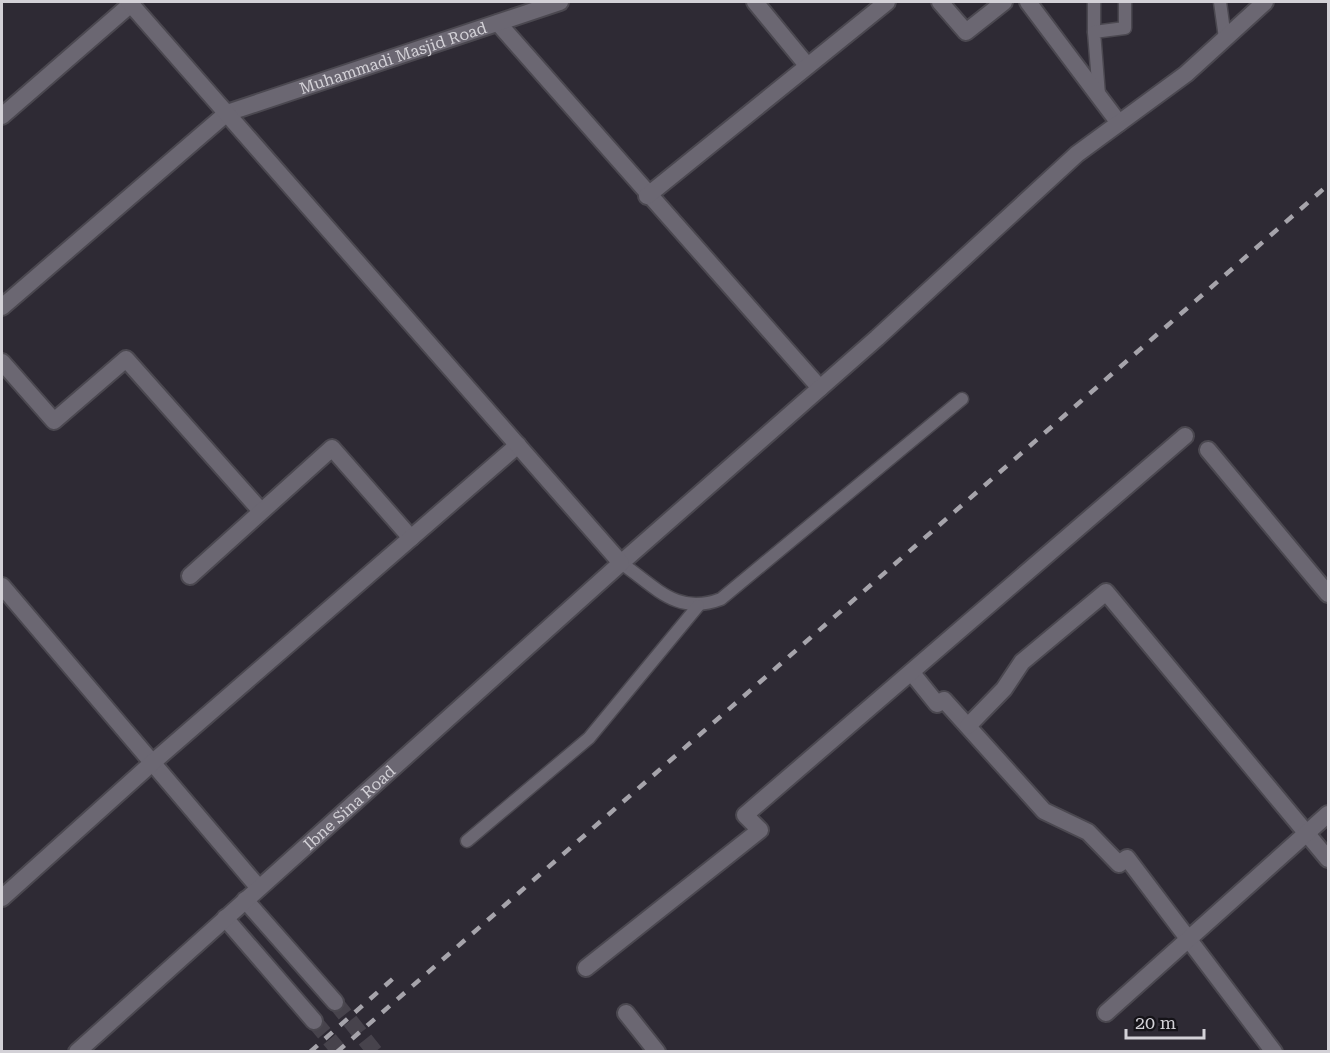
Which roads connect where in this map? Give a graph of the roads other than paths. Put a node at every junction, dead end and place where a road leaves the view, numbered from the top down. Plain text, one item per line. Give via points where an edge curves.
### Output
1 (560, 2) edge
2 (755, 2) edge
3 (887, 2) edge
4 (940, 2) edge
5 (1004, 2) edge
6 (1028, 2) edge
7 (1094, 2) edge
8 (1125, 2) edge
9 (1220, 2) edge
10 (1265, 2) edge
11 (130, 3) edge
12 (498, 23) junction
13 (1094, 32) junction
14 (1225, 38) junction
15 (806, 64) junction
16 (1099, 96) junction
17 (227, 113) junction
18 (2, 116) edge
19 (1119, 123) junction
20 (648, 196) junction
21 (2, 307) edge
22 (2, 362) edge
23 (820, 388) junction
24 (962, 399) dead end
25 (1185, 436) dead end
26 (518, 445) junction
27 (1208, 450) dead end
28 (261, 511) junction
29 (411, 538) junction
30 (621, 563) junction
31 (190, 576) dead end
32 (2, 586) edge
33 (1329, 594) edge
34 (698, 606) junction
35 (912, 673) junction
36 (968, 726) junction
37 (152, 763) junction
38 (1329, 814) edge
39 (1307, 833) junction
40 (467, 841) dead end
41 (1329, 859) edge
42 (259, 888) junction
43 (2, 898) edge
44 (245, 900) junction
45 (225, 918) junction
46 (1189, 939) junction
47 (586, 968) dead end
48 (335, 1002) tunnel mouth
49 (626, 1013) dead end
50 (1106, 1013) dead end
51 (314, 1021) tunnel mouth
52 (76, 1052) edge
53 (657, 1052) edge
54 (1274, 1052) edge

1 - 12 street, Muhammadi Masjid Road
2 - 15 street
3 - 15 street
4 - 5 street via 966,32
6 - 16 street
7 - 13 lane
8 - 13 lane via 1125,28
9 - 14 lane
10 - 14 street, Ibne Sina Road
11 - 17 street
11 - 18 street
12 - 17 street, Muhammadi Masjid Road
12 - 20 street
13 - 16 lane
14 - 19 street, Ibne Sina Road via 1186,74
15 - 20 street
16 - 19 street
17 - 21 street
17 - 26 street
19 - 23 street, Ibne Sina Road via 1077,154
20 - 23 street
22 - 28 street via 54,422 126,359
23 - 30 street, Ibne Sina Road
24 - 34 lane via 721,599
25 - 35 street
26 - 29 street
26 - 30 street
27 - 33 street
28 - 29 street via 332,448
28 - 31 street
29 - 37 street
30 - 34 lane via 679,604
30 - 42 street, Ibne Sina Road
32 - 37 street
34 - 40 lane via 589,738
35 - 36 street via 937,704 944,699
35 - 47 street via 745,815 760,830
36 - 39 street via 1004,689 1022,662 1106,592
36 - 46 street via 1044,810 1088,832 1119,864 1127,858
37 - 42 street
37 - 43 street
38 - 39 street
39 - 41 street
39 - 46 street
42 - 44 street, Ibne Sina Road
44 - 45 street, Ibne Sina Road
44 - 48 street
45 - 51 street
45 - 52 street, Ibne Sina Road
46 - 50 street
46 - 54 street
49 - 53 street

